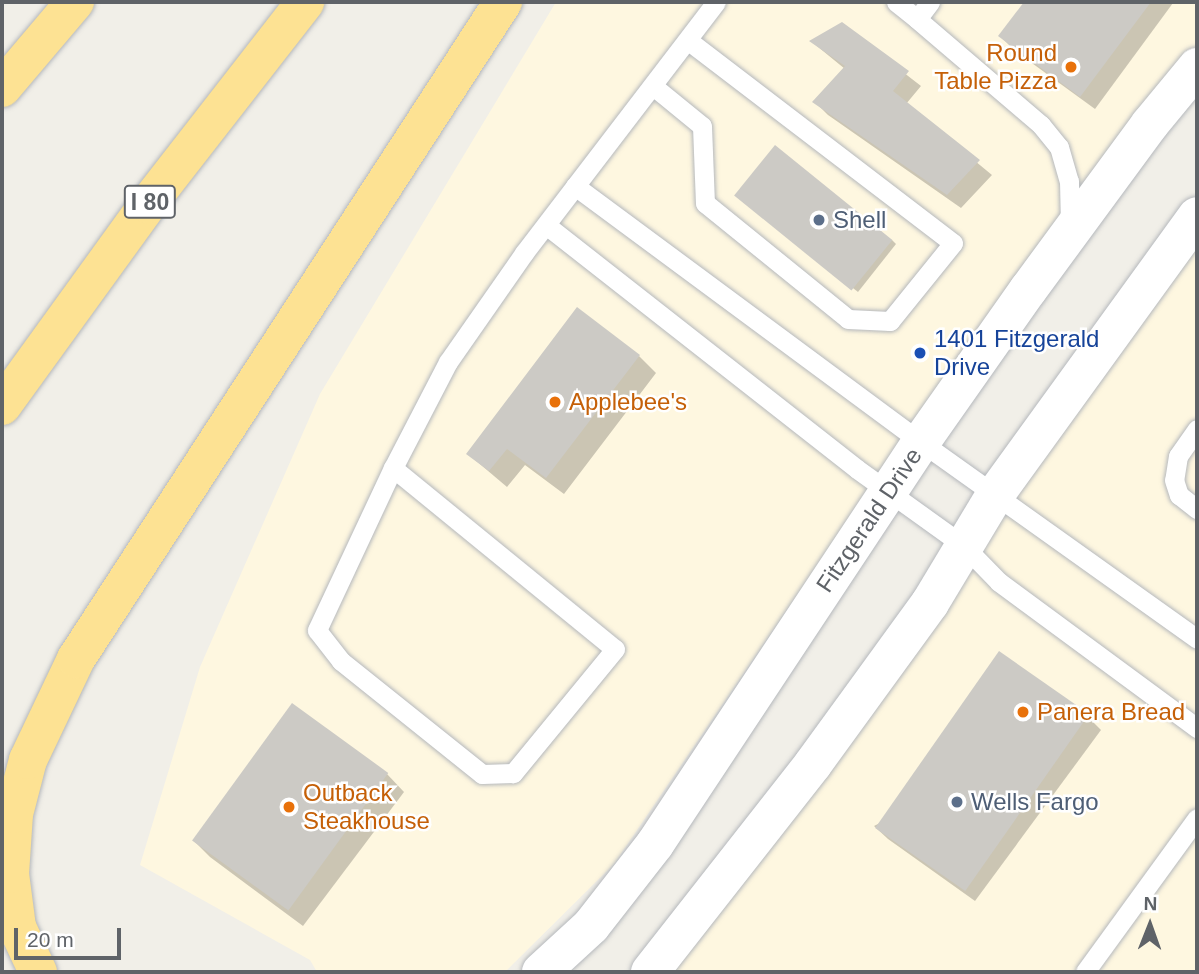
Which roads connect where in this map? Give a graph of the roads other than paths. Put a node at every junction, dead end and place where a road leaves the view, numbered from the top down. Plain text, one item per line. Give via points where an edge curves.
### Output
1 (75, 2) edge
2 (305, 2) edge
3 (503, 2) edge
4 (716, 2) edge
5 (896, 2) edge
6 (930, 2) edge
7 (917, 19) junction
8 (689, 41) junction
9 (1197, 67) edge
10 (653, 86) junction
11 (2, 88) edge
12 (575, 186) junction
13 (1197, 216) edge
14 (545, 225) junction
15 (1071, 234) junction
16 (2, 406) edge
17 (1197, 429) edge
18 (921, 442) junction
19 (393, 468) junction
20 (889, 492) junction
21 (995, 495) junction
22 (1197, 509) edge
23 (964, 546) junction
24 (1197, 639) edge
25 (1197, 728) edge
26 (1197, 818) edge
27 (38, 972) edge
28 (541, 972) edge
29 (650, 972) edge
30 (1085, 972) edge

1 - 11 highway
2 - 16 highway, I 80 via 148,204
3 - 27 highway via 76,659 34,747 14,814 10,874 18,927
4 - 8 lane
5 - 7 lane
6 - 7 lane
7 - 15 lane via 1041,125 1059,146 1069,181
8 - 10 lane
8 - 10 lane via 953,243 890,321 848,319 705,203 702,126
9 - 15 main road, Fitzgerald Drive
10 - 12 lane
12 - 14 lane
12 - 18 lane
13 - 21 main road
14 - 19 lane via 448,362
14 - 20 lane
15 - 18 main road, Fitzgerald Drive
17 - 22 lane via 1178,456 1174,480 1179,495
18 - 20 main road, Fitzgerald Drive
18 - 21 lane
19 - 19 lane via 317,630 341,661 482,774 513,774 615,649
20 - 23 lane
20 - 28 main road, Fitzgerald Drive via 655,844 591,926
21 - 23 main road
21 - 24 lane
23 - 25 lane via 999,582
23 - 29 main road via 930,603 813,764
26 - 30 lane

